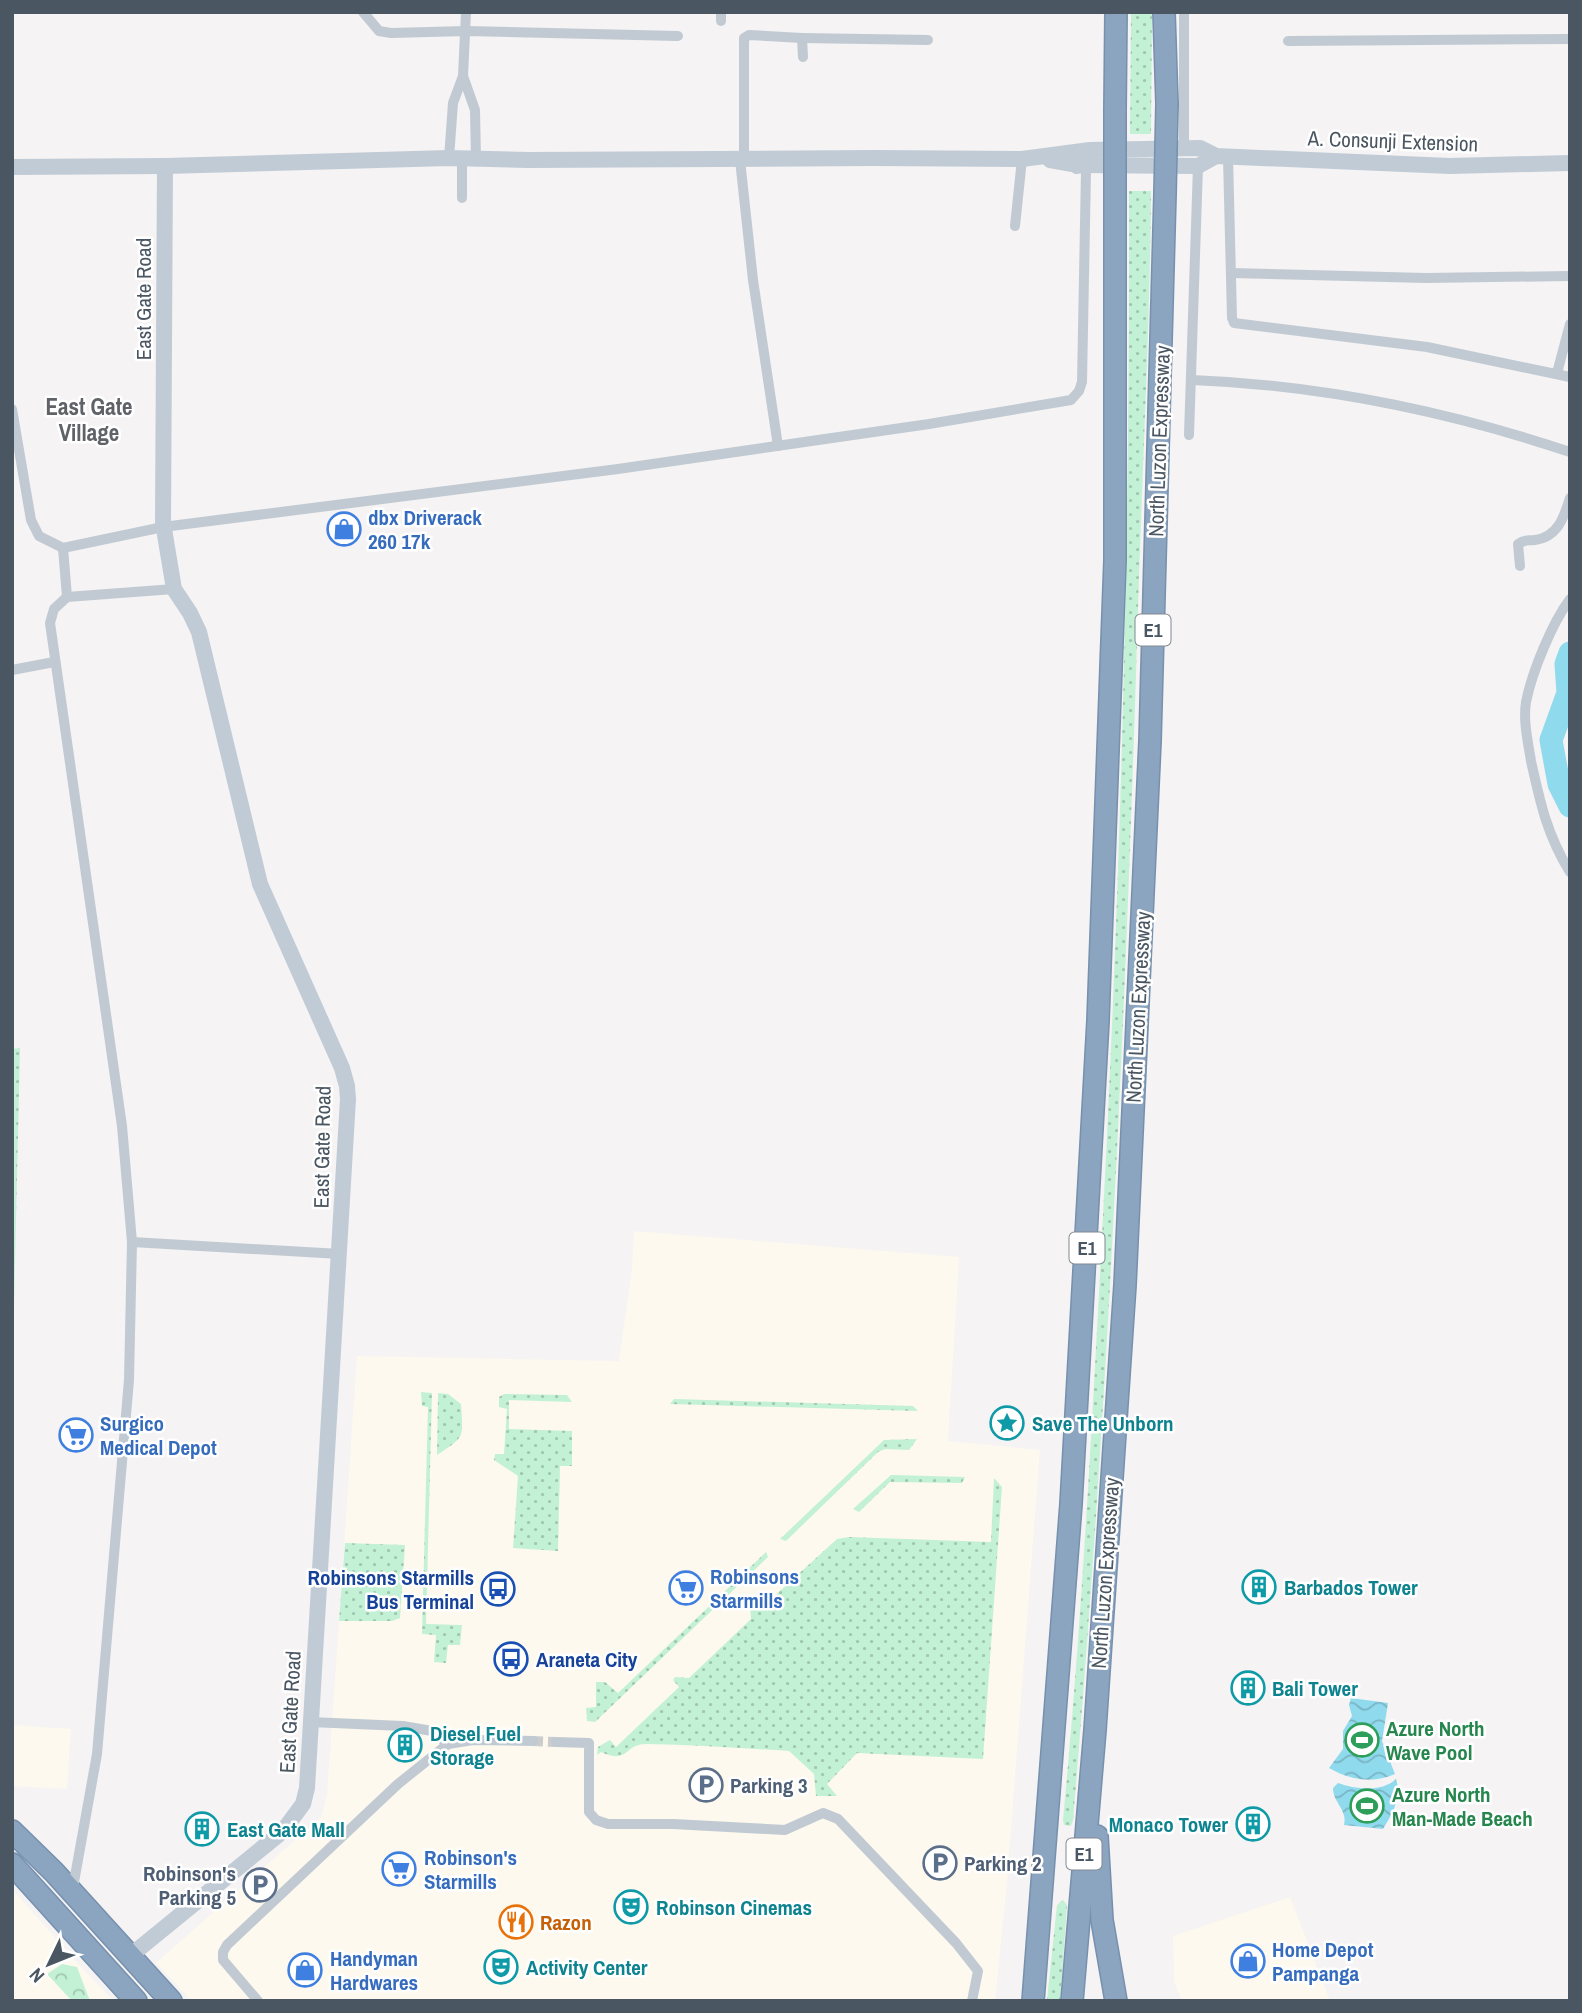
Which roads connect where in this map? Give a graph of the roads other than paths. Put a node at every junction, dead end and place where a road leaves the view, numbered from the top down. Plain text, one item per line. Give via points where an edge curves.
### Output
1 (363, 12) edge
2 (466, 12) edge
3 (1116, 12) edge
4 (1164, 12) edge
5 (1184, 12) edge
6 (466, 31) junction
7 (678, 36) dead end
8 (802, 38) junction
9 (1570, 39) edge
10 (928, 40) dead end
11 (1288, 41) dead end
12 (803, 57) dead end
13 (463, 76) junction
14 (1184, 149) junction
15 (1222, 157) junction
16 (462, 158) junction
17 (1030, 159) junction
18 (742, 160) junction
19 (1570, 163) edge
20 (165, 166) junction
21 (1198, 166) junction
22 (12, 167) edge
23 (462, 198) dead end
24 (1015, 226) dead end
25 (1231, 273) junction
26 (1570, 276) edge
27 (1570, 324) edge
28 (1557, 373) junction
29 (1570, 377) edge
30 (1192, 380) junction
31 (12, 409) edge
32 (1189, 435) dead end
33 (778, 446) junction
34 (1570, 452) edge
35 (1570, 498) edge
36 (163, 527) junction
37 (64, 548) junction
38 (1520, 566) dead end
39 (174, 589) junction
40 (67, 597) junction
41 (1570, 599) edge
42 (54, 662) junction
43 (12, 670) edge
44 (1570, 872) edge
45 (132, 1242) junction
46 (340, 1254) junction
47 (310, 1722) junction
48 (1095, 1730) junction
49 (533, 1741) tunnel mouth
50 (556, 1742) tunnel mouth
51 (447, 1744) junction
52 (12, 1831) edge
53 (12, 1864) edge
54 (72, 1893) junction
55 (130, 1956) junction
56 (153, 2000) edge
57 (258, 2001) edge
58 (972, 2001) edge
59 (1033, 2001) edge
60 (1072, 2001) edge
61 (1116, 2001) edge

1 - 6 street via 379,30 391,33
2 - 6 street
3 - 59 highway, North Luzon Expressway / E1, bridge via 1115,560 1098,1021 1071,1504
4 - 48 highway, North Luzon Expressway / E1, bridge via 1167,104 1150,741 1125,1285
5 - 14 street
6 - 7 street
6 - 13 street
8 - 10 street
8 - 12 street
8 - 18 street via 744,38
9 - 11 street
13 - 16 street via 453,103
13 - 16 street via 475,110
14 - 15 street, A. Consunji Extension via 1200,148
14 - 17 street, A. Consunji Extension via 1090,150
15 - 19 street, A. Consunji Extension via 1450,166
15 - 21 street
15 - 25 street
16 - 18 street via 528,165
16 - 20 street
16 - 23 street
17 - 18 street
17 - 21 street via 1078,165
17 - 24 street
17 - 33 street via 1086,171 1082,382 1076,396 1023,409
18 - 33 street via 753,280
20 - 22 street
20 - 36 street, East Gate Road
21 - 30 street
25 - 26 street
25 - 28 street via 1232,318 1238,325 1427,347
27 - 28 street
28 - 29 street
30 - 32 street
30 - 34 street via 1390,402
31 - 37 street via 31,520 39,536
33 - 36 street
35 - 38 street via 1562,522 1552,534 1518,544
36 - 37 street
36 - 39 street, East Gate Road
37 - 40 street
39 - 40 street
39 - 46 street, East Gate Road via 199,632 260,884 347,1086
40 - 42 street via 54,609 50,623
41 - 44 street via 1540,661 1526,703 1525,728 1542,814
42 - 43 street
42 - 45 street via 122,1126
45 - 46 street
45 - 54 street via 129,1380 97,1754
46 - 47 street, East Gate Road
47 - 51 street via 403,1726 432,1731
47 - 55 street, East Gate Road via 307,1788 294,1818
48 - 60 highway, North Luzon Expressway / E1
48 - 61 highway via 1102,1920
49 - 51 street
50 - 58 street via 589,1743 589,1812 608,1824 785,1830 823,1813 838,1819 978,1971
51 - 57 street via 398,1784 227,1945 223,1960
52 - 54 highway
52 - 56 highway via 66,1904
53 - 56 highway
54 - 55 highway
55 - 56 highway

